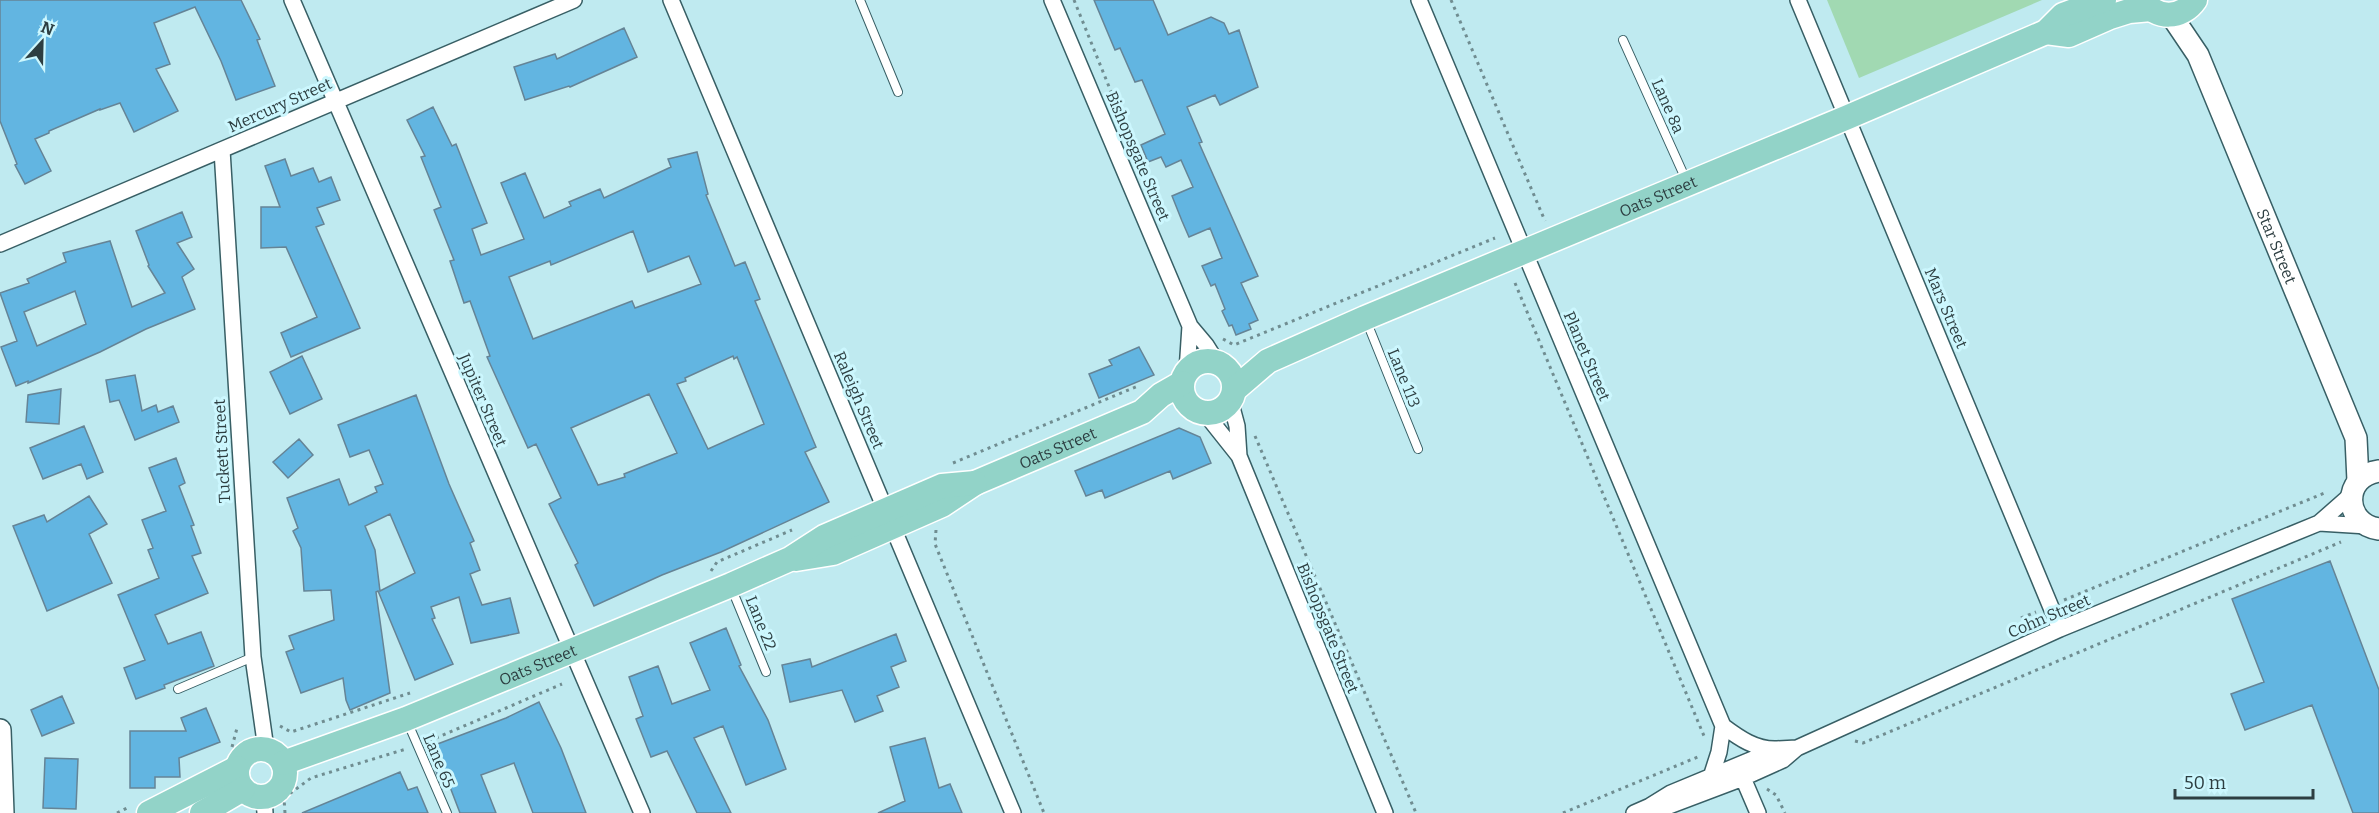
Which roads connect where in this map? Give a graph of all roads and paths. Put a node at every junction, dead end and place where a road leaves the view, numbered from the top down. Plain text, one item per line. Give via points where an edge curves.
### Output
1 (292, 0) edge
2 (574, 0) edge
3 (671, 0) edge
4 (860, 0) edge
5 (1052, 0) edge
6 (1074, 0) edge
7 (1419, 0) edge
8 (1451, 0) edge
9 (1798, 0) edge
10 (2104, 0) edge
11 (2170, 6) edge
12 (2046, 32) junction
13 (1623, 40) dead end
14 (898, 92) dead end
15 (334, 100) junction
16 (1119, 111) dead end
17 (1848, 117) junction
18 (222, 150) junction
19 (1688, 183) junction
20 (1545, 221) dead end
21 (1496, 237) dead end
22 (0, 244) edge
23 (1524, 251) junction
24 (1515, 283) dead end
25 (1365, 318) junction
26 (1190, 326) junction
27 (1216, 335) dead end
28 (1268, 361) junction
29 (1219, 363) junction
30 (1145, 383) dead end
31 (1191, 393) junction
32 (1232, 395) junction
33 (1252, 429) dead end
34 (2356, 438) junction
35 (1418, 449) dead end
36 (1239, 456) junction
37 (947, 465) dead end
38 (2379, 465) edge
39 (2379, 471) edge
40 (2355, 488) junction
41 (2329, 491) dead end
42 (889, 519) junction
43 (2319, 523) junction
44 (936, 527) dead end
45 (2373, 528) edge
46 (2349, 538) dead end
47 (731, 585) junction
48 (2051, 606) junction
49 (2021, 618) dead end
50 (2060, 630) junction
51 (573, 651) junction
52 (253, 657) junction
53 (766, 672) dead end
54 (178, 689) dead end
55 (411, 692) dead end
56 (278, 715) dead end
57 (406, 719) junction
58 (1723, 728) junction
59 (0, 730) edge
60 (1854, 741) dead end
61 (1708, 745) dead end
62 (1797, 748) junction
63 (1777, 749) junction
64 (275, 756) junction
65 (1711, 777) junction
66 (1743, 778) junction
67 (1760, 785) dead end
68 (259, 793) edge
69 (1650, 806) junction
70 (4, 813) edge
71 (149, 813) edge
72 (202, 813) edge
73 (285, 813) edge
74 (447, 813) edge
75 (642, 813) edge
76 (1013, 813) edge
77 (1044, 813) edge
78 (1385, 813) edge
79 (1416, 813) edge
80 (1563, 813) edge
81 (1634, 813) edge
82 (1758, 813) edge
83 (1785, 813) edge

1 - 15 street, Jupiter Street
2 - 15 street, Mercury Street
3 - 42 street, Raleigh Street
4 - 14 lane
5 - 26 street, Bishopsgate Street
6 - 16 path
7 - 23 street, Planet Street
8 - 20 path
9 - 17 street, Mars Street
10 - 12 main road, Oats Street via 2063,15
11 - 12 main road, Oats Street via 2129,11 2069,35
11 - 34 street, Star Street via 2198,55
12 - 17 main road, Oats Street
13 - 19 lane, Lane 8a
15 - 18 street, Mercury Street
15 - 51 street, Jupiter Street
17 - 19 main road, Oats Street
17 - 48 street, Mars Street
18 - 22 street, Mercury Street
18 - 52 street, Tuckett Street
19 - 23 main road, Oats Street
21 - 27 path via 1234,345
23 - 25 main road, Oats Street
23 - 58 street, Planet Street
24 - 61 path
25 - 28 main road, Oats Street
25 - 35 lane, Lane 113
26 - 29 street, Bishopsgate Street
26 - 31 street, Bishopsgate Street
28 - 29 main road, Oats Street
28 - 32 main road, Oats Street
29 - 31 main road via 1200,362
29 - 32 main road via 1233,378
30 - 37 path
31 - 32 main road via 1220,410
31 - 36 street, Bishopsgate Street
31 - 42 main road, Oats Street via 1167,412 1142,412 975,483 942,505
32 - 36 street, Bishopsgate Street
33 - 79 path
34 - 38 street, Star Street
34 - 40 street, Star Street
36 - 78 street, Bishopsgate Street
39 - 40 street via 2370,473
40 - 43 street, Cohn Street
40 - 45 street, Star Street via 2354,512
41 - 48 path
42 - 47 main road, Oats Street via 824,537 790,560
42 - 76 street, Raleigh Street
43 - 45 street, Cohn Street
43 - 50 street, Cohn Street
44 - 77 path via 935,544
46 - 60 path via 1863,743
47 - 51 main road, Oats Street
47 - 53 lane, Lane 22
48 - 49 path
48 - 50 street, Mars Street
50 - 62 street, Cohn Street
51 - 57 main road, Oats Street
51 - 75 street, Jupiter Street
52 - 54 lane
52 - 64 street, Tuckett Street
55 - 56 path via 291,732 281,726
57 - 64 main road, Oats Street
57 - 74 lane, Lane 65
58 - 63 street via 1760,748
58 - 65 street
58 - 80 path via 1704,754
59 - 70 street
62 - 63 street, Cohn Street
62 - 66 street, Cohn Street via 1783,760
63 - 65 street, Cohn Street
64 - 68 main road via 286,770 283,785 272,795
64 - 68 main road, Oats Street via 251,751 244,755
65 - 69 street, Cohn Street
66 - 69 street, Cohn Street via 1669,806
66 - 82 street
67 - 83 path via 1776,795
68 - 71 main road
68 - 72 main road
68 - 73 path
69 - 81 street, Cohn Street

